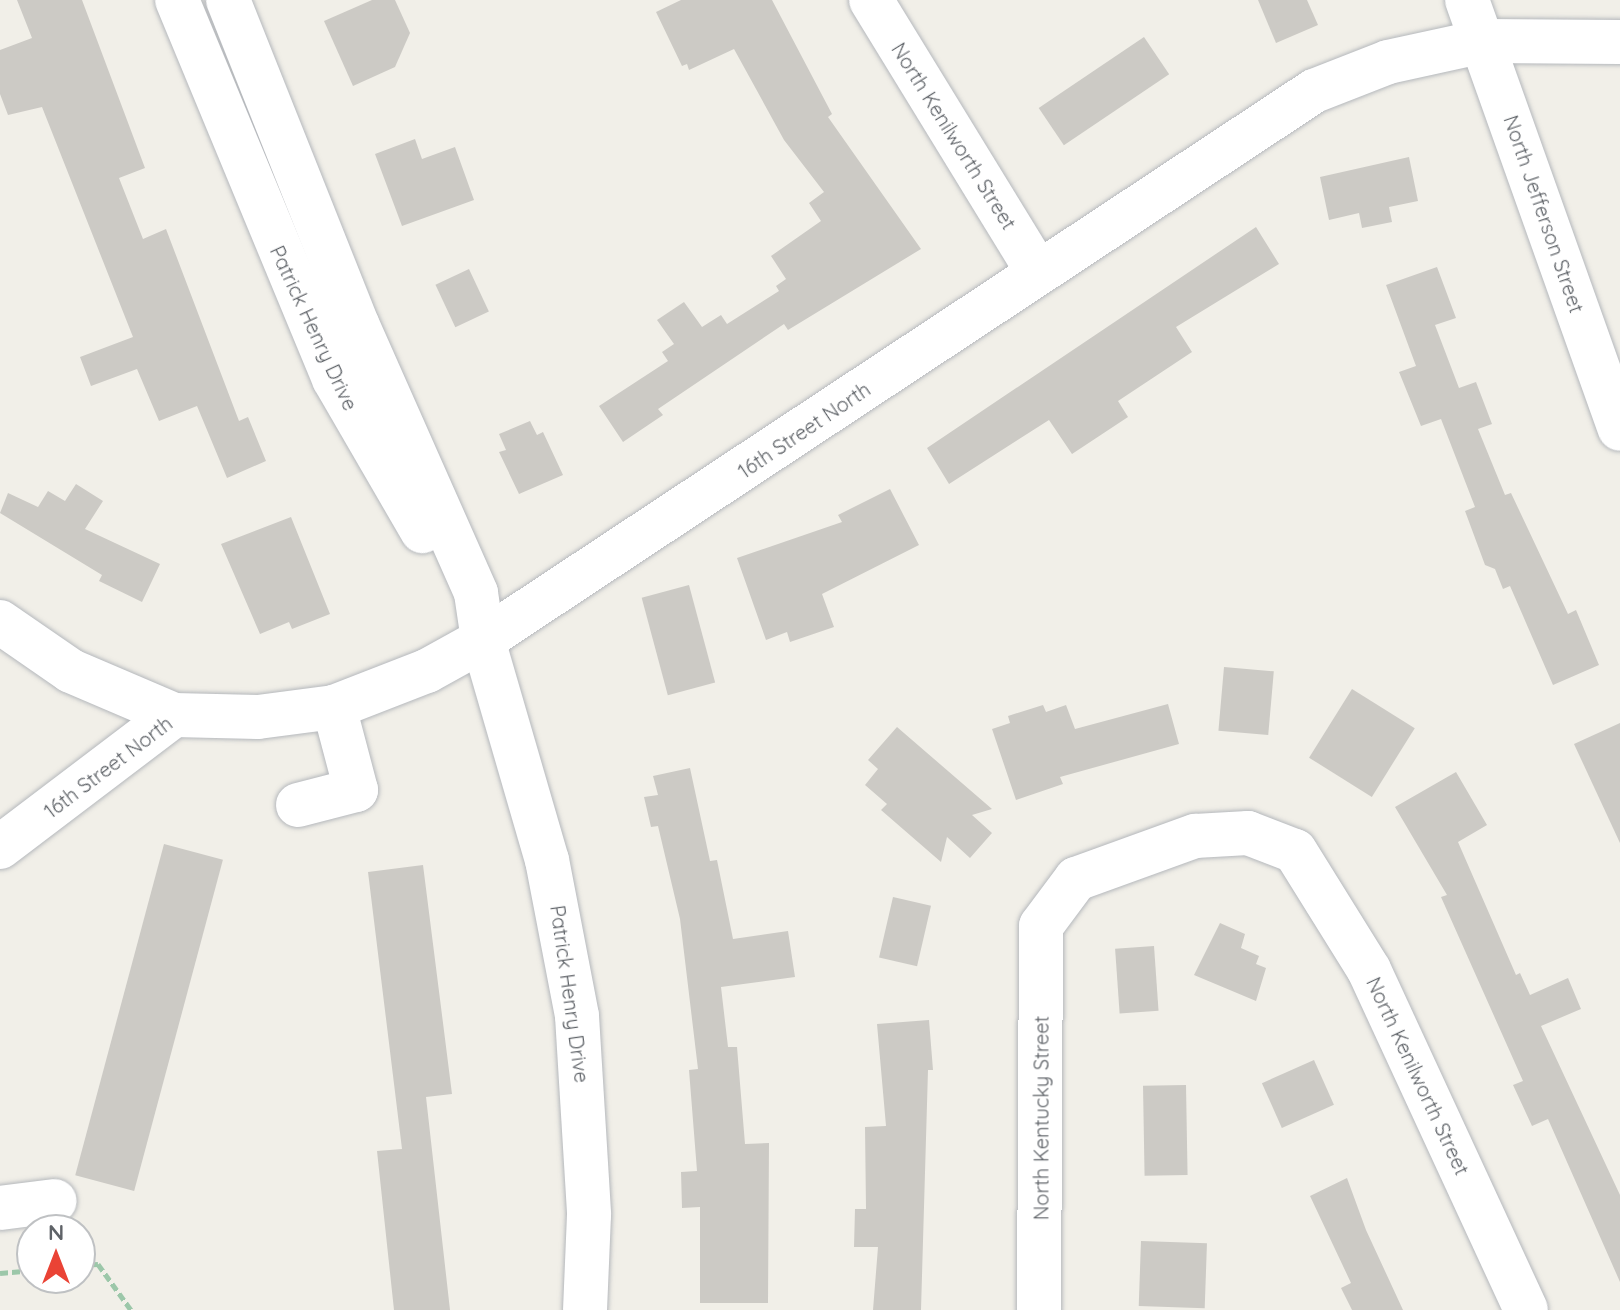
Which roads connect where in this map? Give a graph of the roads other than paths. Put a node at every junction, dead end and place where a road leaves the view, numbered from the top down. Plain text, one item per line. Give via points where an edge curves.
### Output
1 (177, 0) edge
2 (871, 0) edge
3 (1467, 0) edge
4 (234, 18) edge
5 (1484, 41) junction
6 (1620, 42) edge
7 (196, 52) junction
8 (1038, 273) junction
9 (1620, 429) edge
10 (0, 622) edge
11 (483, 640) junction
12 (334, 707) junction
13 (174, 715) junction
14 (298, 805) dead end
15 (0, 847) edge
16 (1041, 926) joint
17 (55, 1201) dead end
18 (0, 1208) edge
19 (585, 1310) edge
20 (1039, 1310) edge
21 (1526, 1310) edge

1 - 7 street, Patrick Henry Drive
2 - 8 street, North Kenilworth Street
3 - 5 street, North Jefferson Street
4 - 7 street
4 - 11 street, Patrick Henry Drive via 357,324 476,593
5 - 6 street, 16th Street North
5 - 8 street, 16th Street North via 1388,62 1314,91
5 - 9 street, North Jefferson Street
7 - 11 street, Patrick Henry Drive via 334,379 422,530 455,603
8 - 11 street, 16th Street North
10 - 13 street via 71,671
11 - 12 street, 16th Street North via 427,671
11 - 19 street, Patrick Henry Drive via 547,860 577,1016 589,1215
12 - 13 street, 16th Street North via 258,717
12 - 14 street via 356,790
13 - 15 street, 16th Street North
16 - 20 street, North Kentucky Street
16 - 21 street, North Kenilworth Street via 1076,879 1195,836 1248,833 1295,851 1369,970
17 - 18 street

